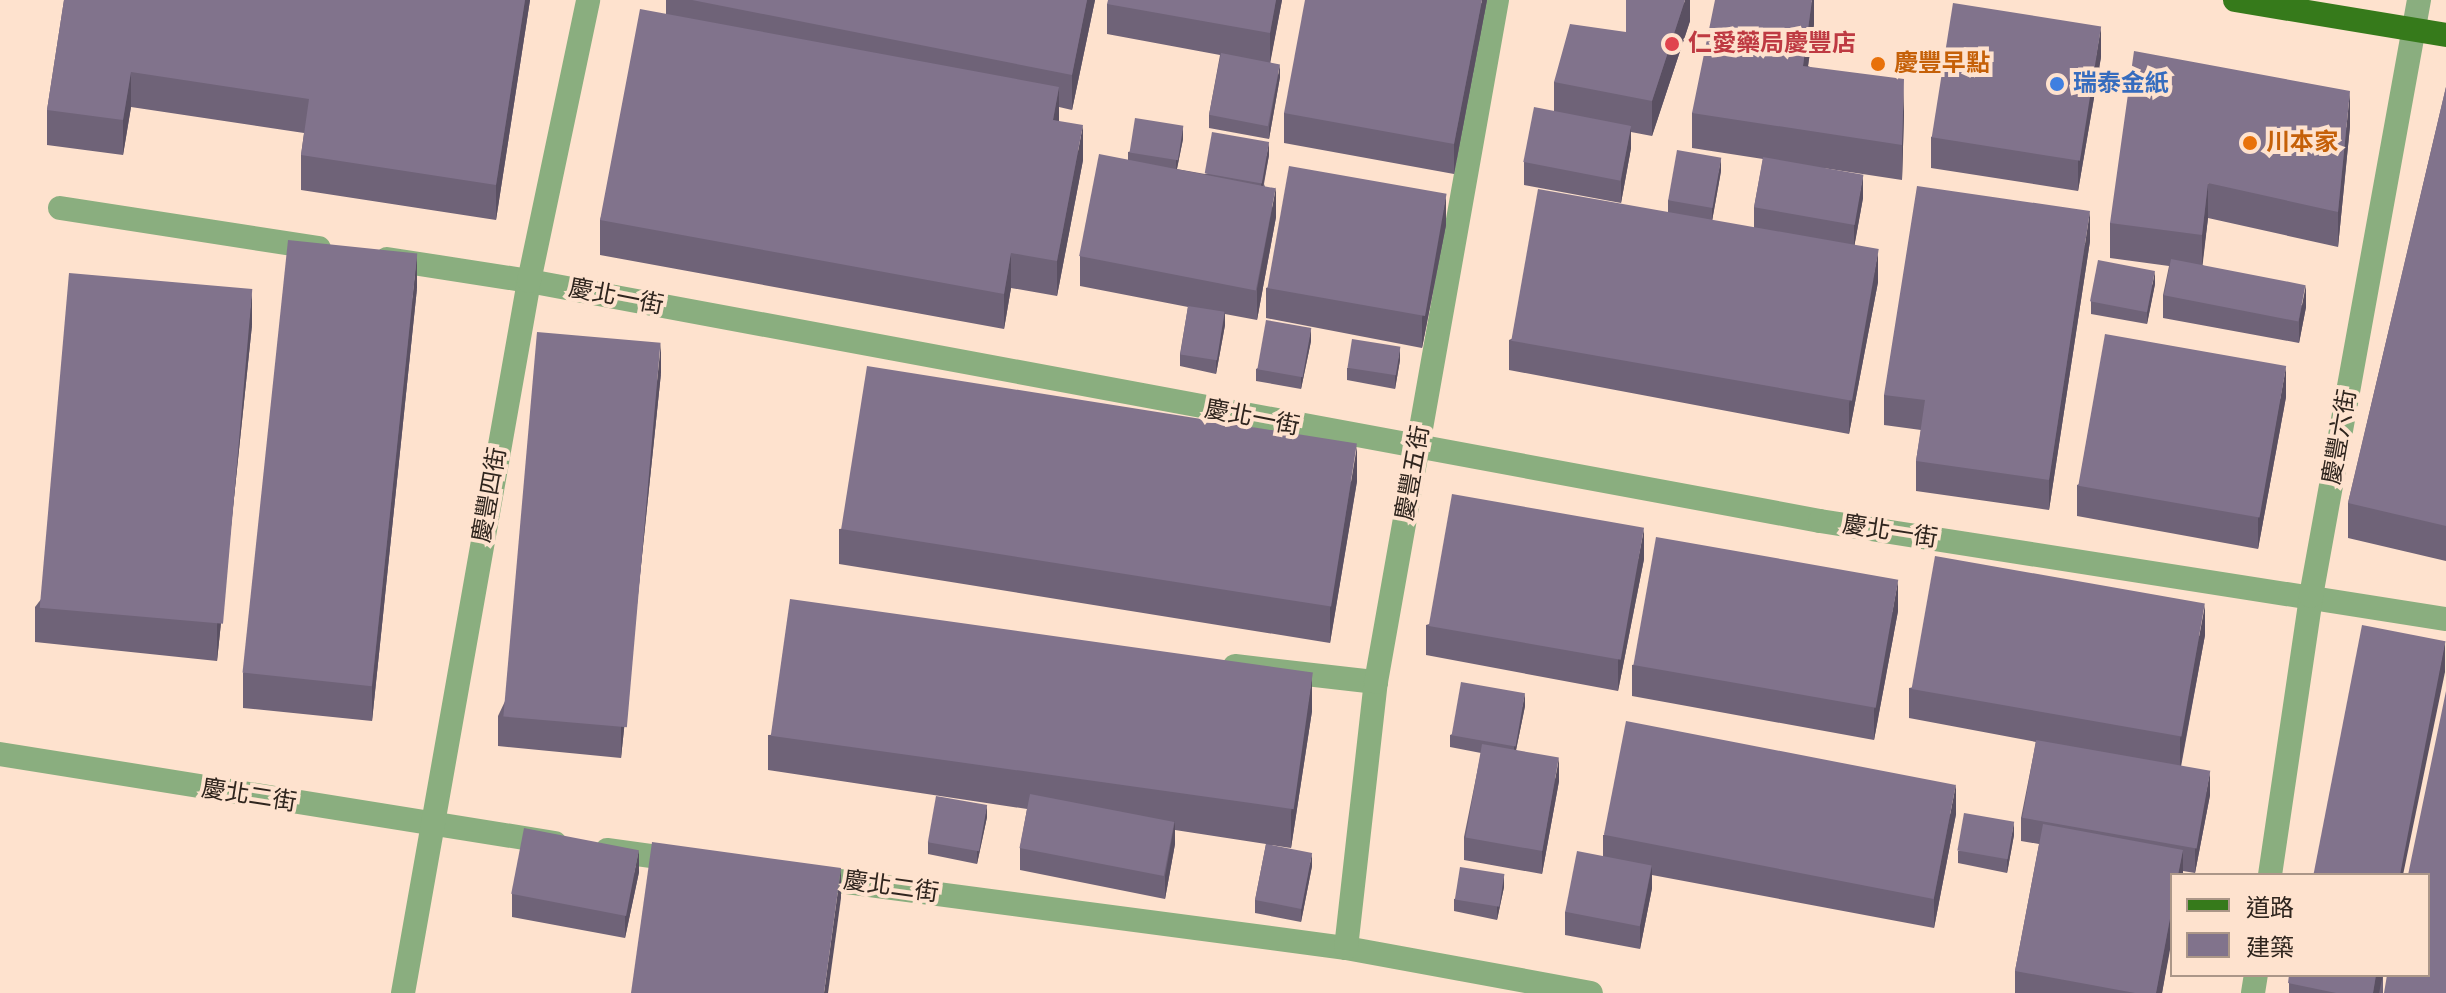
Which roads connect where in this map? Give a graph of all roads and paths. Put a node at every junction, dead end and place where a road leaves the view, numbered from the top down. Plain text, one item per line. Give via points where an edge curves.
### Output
1 (588, 0) edge
2 (1497, 0) edge
3 (2235, 0) edge
4 (2419, 0) edge
5 (2414, 31) junction
6 (2446, 35) edge
7 (60, 208) dead end
8 (529, 281) junction
9 (1417, 449) junction
10 (2311, 596) junction
11 (2446, 619) edge
12 (1202, 662) edge
13 (1376, 682) junction
14 (0, 754) edge
15 (429, 826) junction
16 (713, 864) edge
17 (777, 872) edge
18 (2270, 873) edge
19 (1346, 948) junction
20 (403, 993) edge
21 (1591, 993) edge

1 - 8 street, 慶豐四街
2 - 9 street, 慶豐五街
3 - 5 main road
4 - 5 street, 慶豐六街
5 - 6 main road
5 - 10 street, 慶豐六街
7 - 8 street, 慶北一街
8 - 9 street, 慶北一街
8 - 15 street, 慶豐四街
9 - 10 street, 慶北一街 via 1820,521
9 - 13 street, 慶豐五街
10 - 11 street, 慶北一街
10 - 18 street, 慶豐六街
12 - 13 street
13 - 19 street, 慶豐五街
14 - 15 street, 慶北二街
15 - 16 street, 慶北二街
15 - 20 street, 慶豐四街
17 - 19 street, 慶北二街
19 - 21 street, 慶北二街

